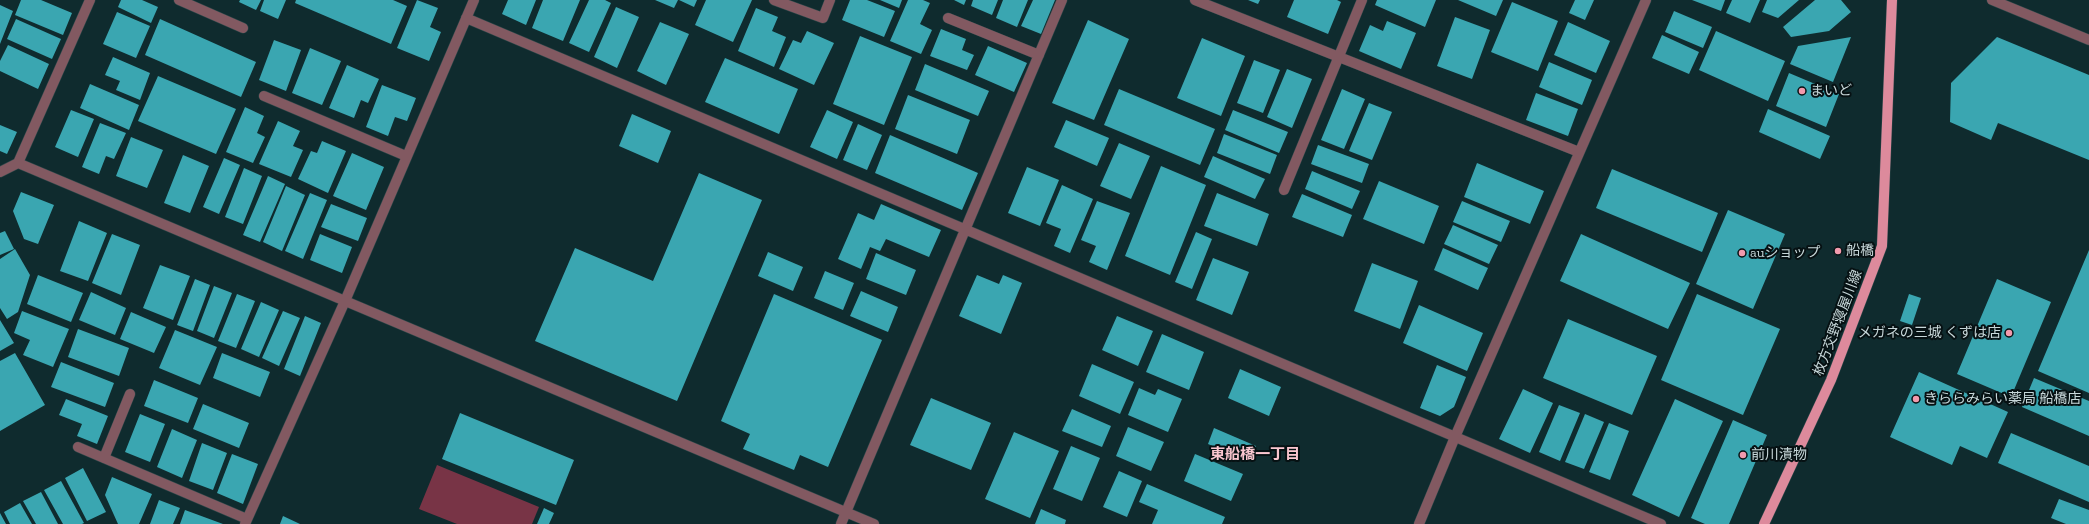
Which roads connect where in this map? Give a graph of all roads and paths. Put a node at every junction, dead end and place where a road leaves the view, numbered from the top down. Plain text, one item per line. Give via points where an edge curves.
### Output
1 (90, 0) edge
2 (179, 0) edge
3 (474, 0) edge
4 (774, 0) edge
5 (830, 0) edge
6 (1062, 0) edge
7 (1195, 0) edge
8 (1362, 0) edge
9 (1646, 0) edge
10 (1892, 0) edge
11 (1992, 0) edge
12 (466, 18) junction
13 (948, 18) dead end
14 (243, 28) dead end
15 (2089, 40) edge
16 (1038, 55) junction
17 (1337, 57) junction
18 (264, 96) dead end
19 (1579, 152) junction
20 (406, 156) junction
21 (18, 163) junction
22 (0, 172) edge
23 (1284, 190) dead end
24 (965, 230) junction
25 (345, 300) junction
26 (130, 394) dead end
27 (1455, 437) junction
28 (78, 447) dead end
29 (104, 458) junction
30 (846, 512) junction
31 (246, 521) edge
32 (841, 524) edge
33 (874, 524) edge
34 (1419, 524) edge
35 (1661, 524) edge
36 (1764, 524) edge

1 - 21 street
2 - 14 street
3 - 12 street
4 - 5 street via 823,18
6 - 16 street
7 - 17 street
8 - 17 street
9 - 19 street
10 - 36 main road, 枚方交野寝屋川線 via 1882,246 1831,380
11 - 15 street
12 - 20 street
12 - 24 street
13 - 16 street
16 - 24 street
17 - 19 street
17 - 23 street
18 - 20 street
19 - 27 street
20 - 25 street
21 - 22 street
21 - 25 street
24 - 27 street
24 - 30 street
25 - 30 street
25 - 31 street
26 - 29 street
27 - 34 street
27 - 35 street
28 - 29 street
29 - 31 street
30 - 32 street
30 - 33 street

